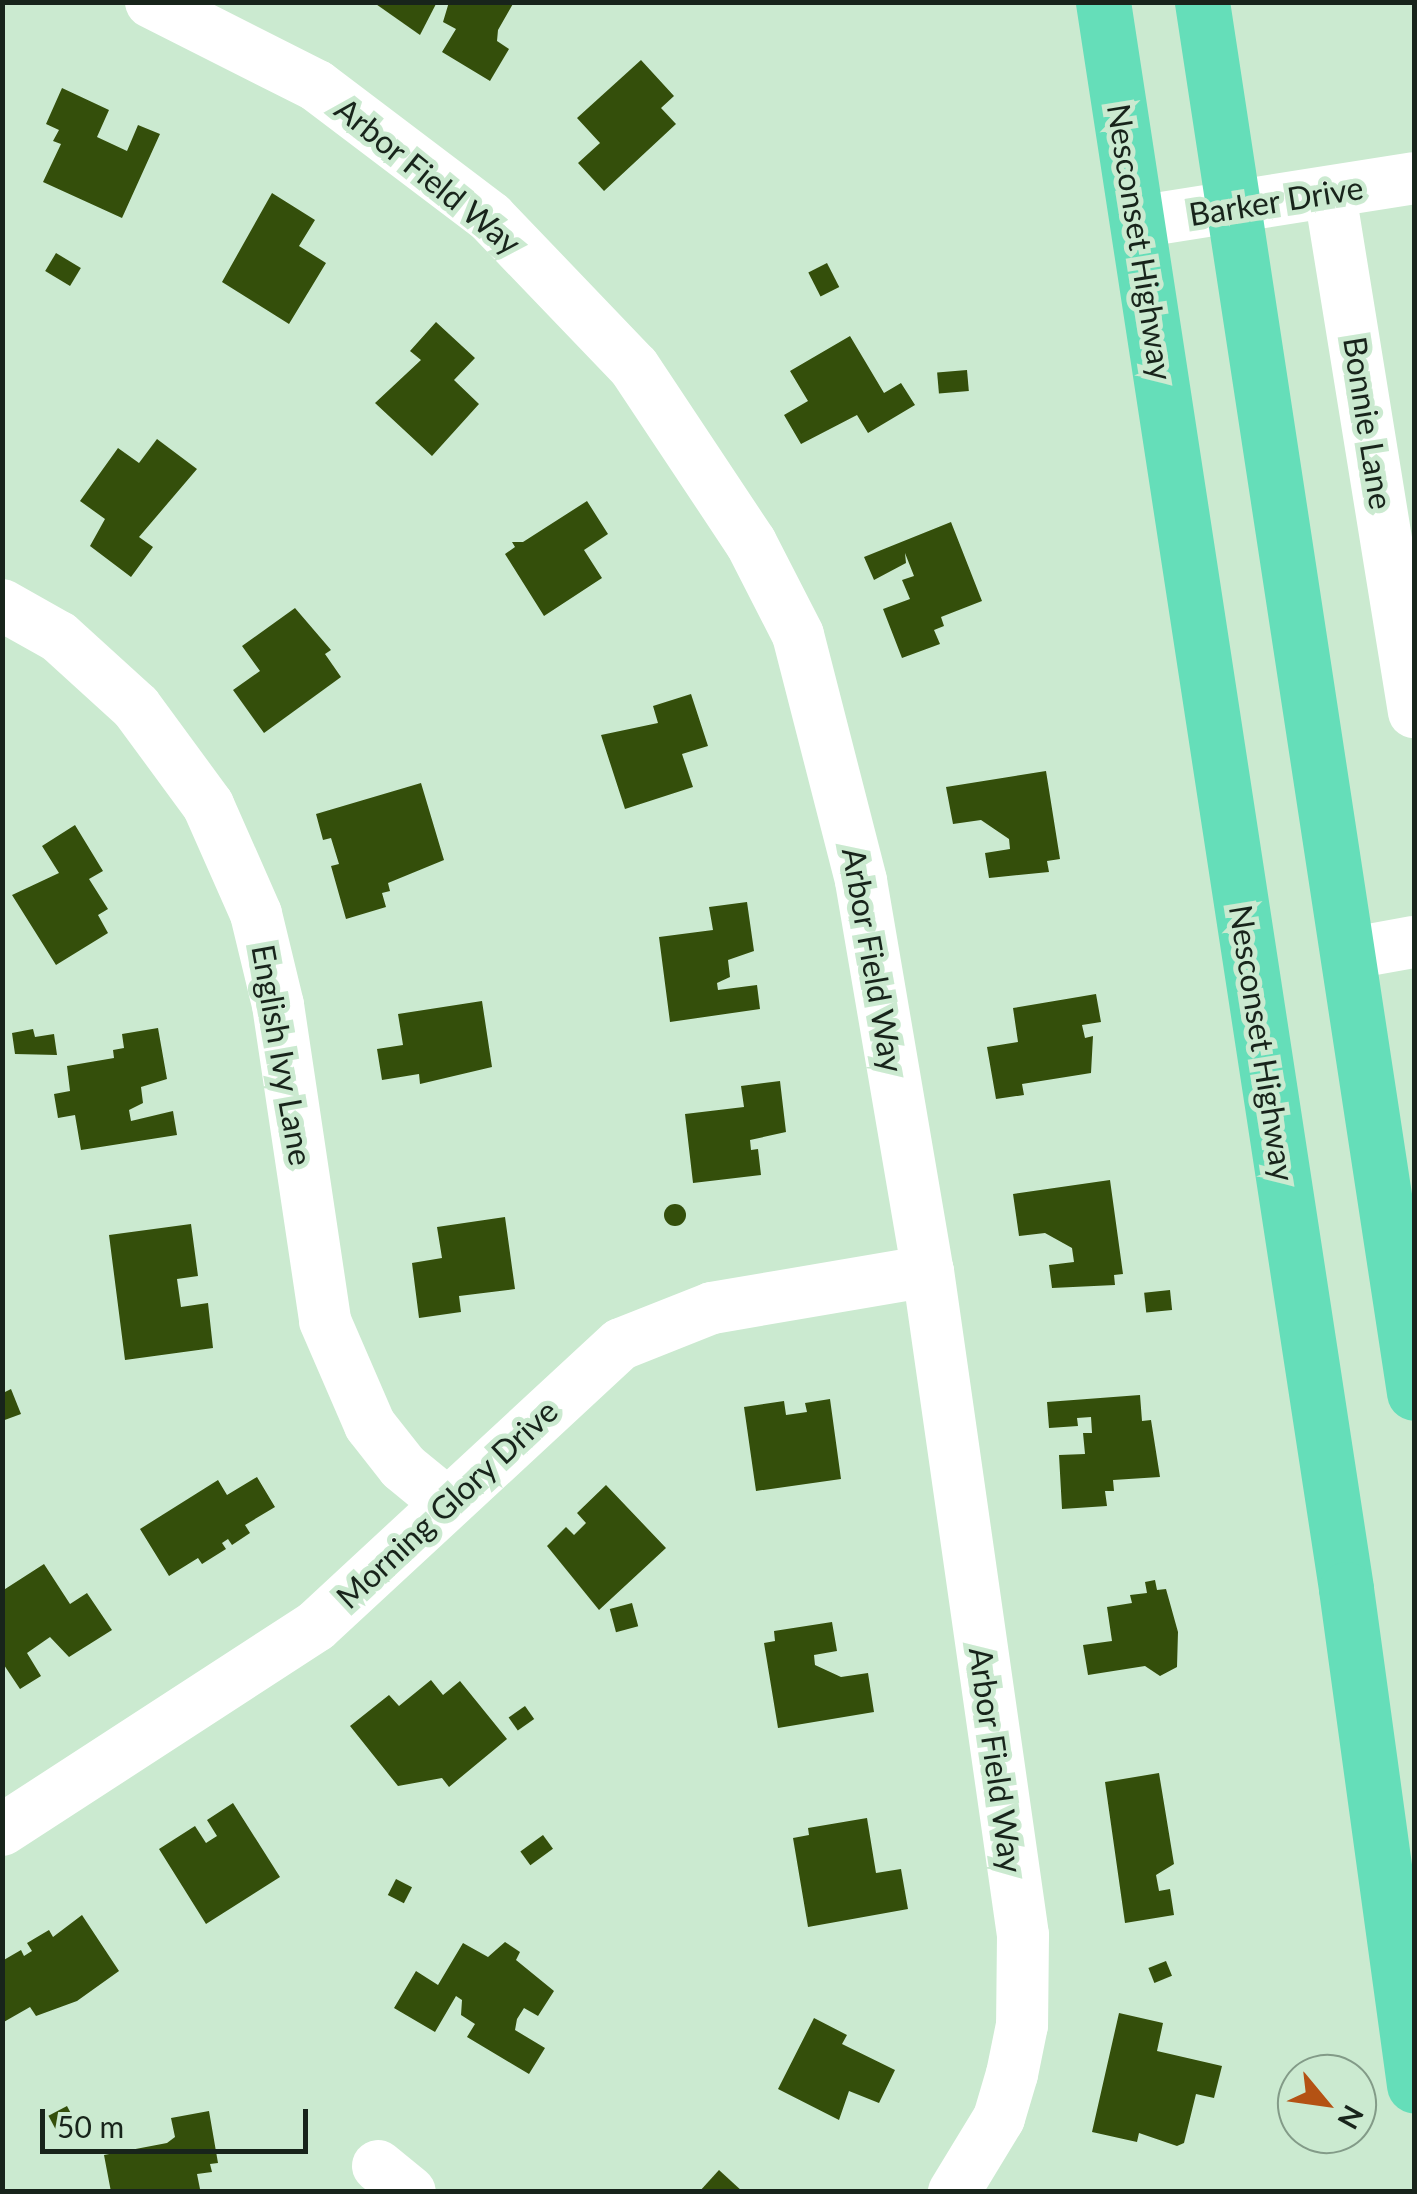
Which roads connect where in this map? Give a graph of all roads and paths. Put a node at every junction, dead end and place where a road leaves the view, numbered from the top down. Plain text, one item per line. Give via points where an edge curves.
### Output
1 (151, 2) edge
2 (1103, 2) edge
3 (1202, 2) edge
4 (1414, 178) edge
5 (1330, 194) junction
6 (1234, 208) junction
7 (1137, 222) junction
8 (2, 606) edge
9 (1414, 712) edge
10 (1414, 942) edge
11 (1347, 954) junction
12 (928, 1271) junction
13 (1414, 1392) edge
14 (448, 1504) junction
15 (2, 1830) edge
16 (1414, 2085) edge
17 (954, 2192) edge

1 - 12 street, Arbor Field Way via 318,86 490,217 634,367 751,543 798,635 832,755 861,881
2 - 7 highway, Nesconset Highway
3 - 6 highway
4 - 5 street, Barker Drive
5 - 6 street, Barker Drive
5 - 9 street, Bonnie Lane
6 - 7 street, Barker Drive
6 - 11 highway
7 - 16 highway, Nesconset Highway via 1346,1589
8 - 14 street, English Ivy Lane via 59,637 136,706 208,806 256,914 278,1005 325,1321 370,1424 403,1467
10 - 11 street
11 - 13 highway
12 - 14 street, Morning Glory Drive via 666,1321 621,1344
12 - 17 street, Arbor Field Way via 1022,1935 1022,2025 1012,2074 999,2118
14 - 15 street, Morning Glory Drive via 316,1626

